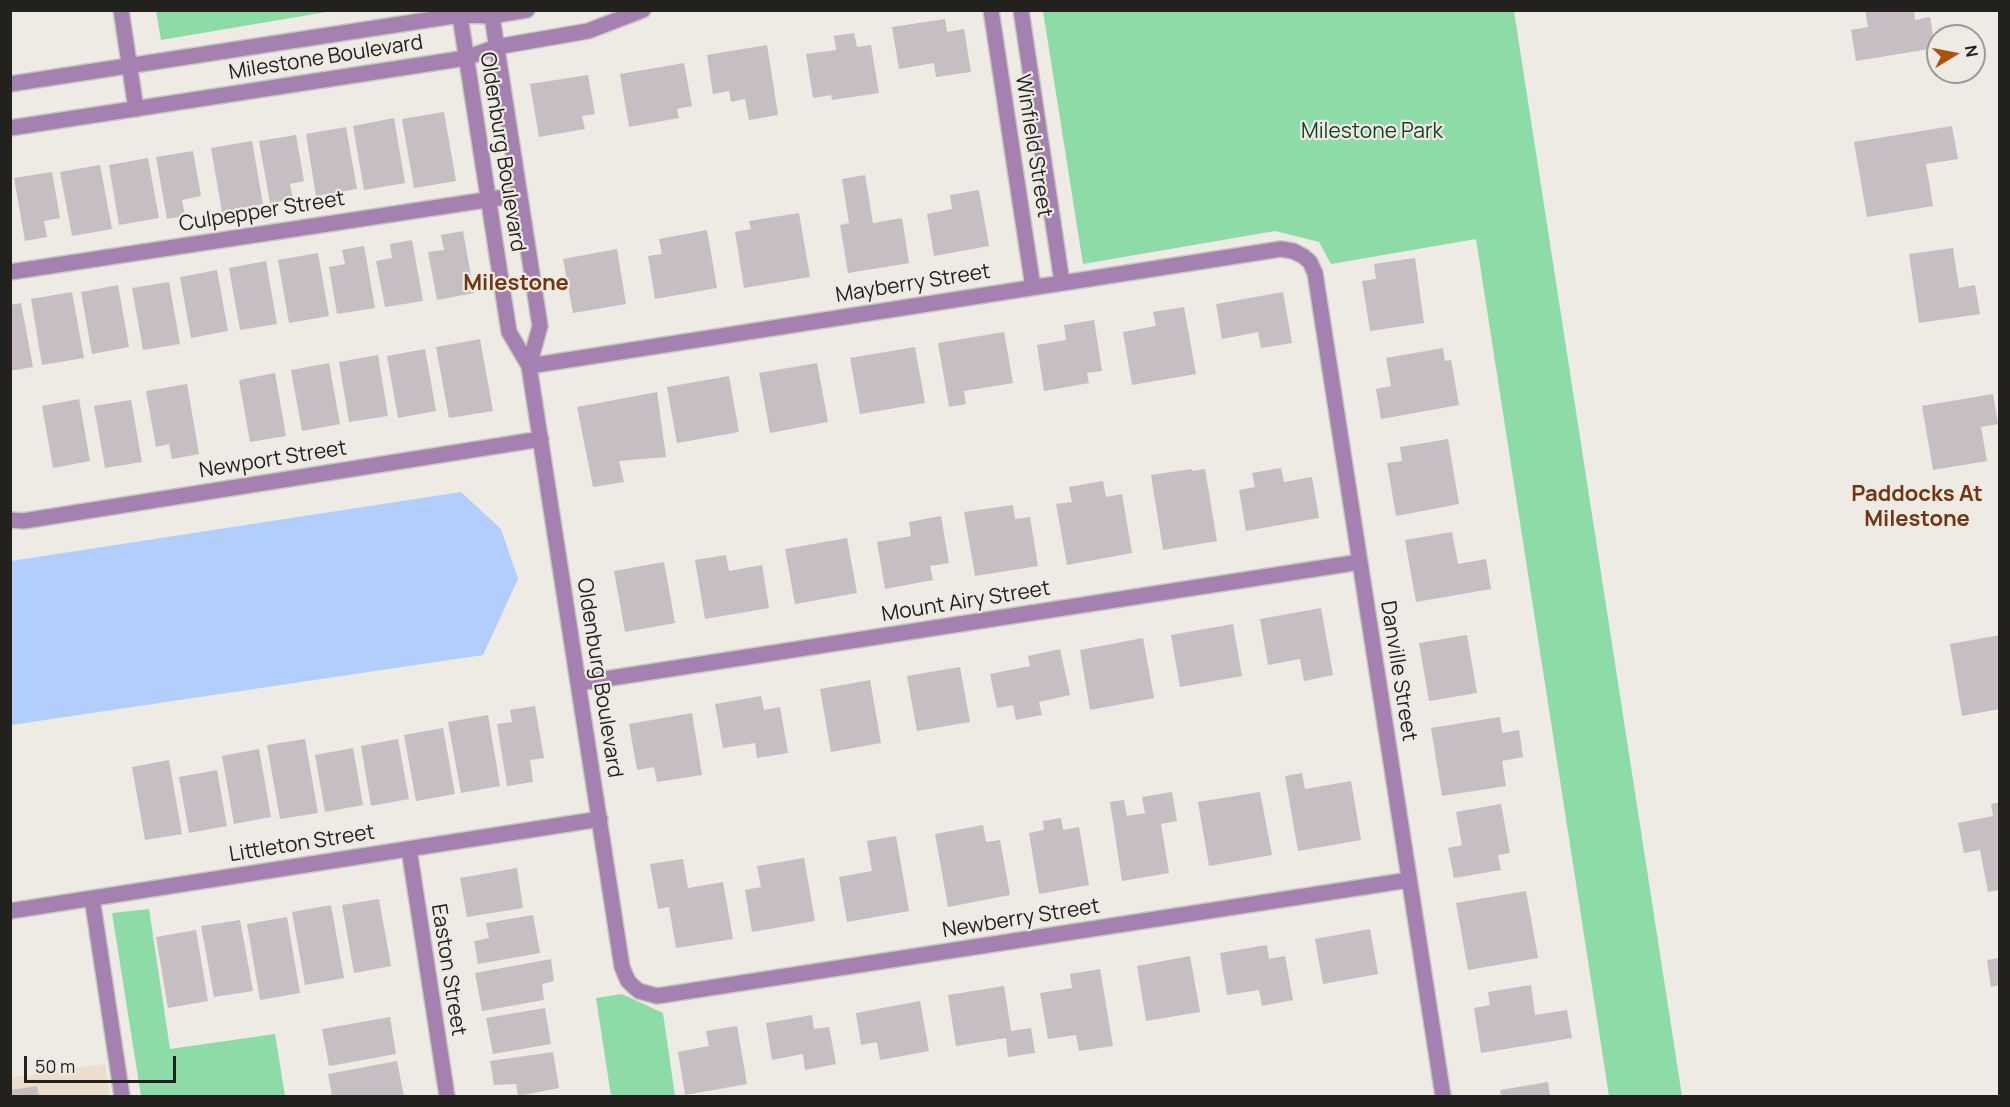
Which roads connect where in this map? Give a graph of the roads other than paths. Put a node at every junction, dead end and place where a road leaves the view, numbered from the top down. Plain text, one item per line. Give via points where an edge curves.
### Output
1 (121, 10) edge
2 (527, 10) edge
3 (643, 10) edge
4 (991, 10) edge
5 (1021, 10) edge
6 (459, 13) edge
7 (491, 13) edge
8 (496, 46) junction
9 (466, 58) junction
10 (130, 65) junction
11 (10, 84) edge
12 (136, 109) junction
13 (10, 128) edge
14 (519, 195) junction
15 (488, 199) junction
16 (1304, 256) joint
17 (10, 272) edge
18 (1062, 282) junction
19 (1033, 287) junction
20 (529, 366) junction
21 (541, 440) junction
22 (10, 520) edge
23 (1360, 562) junction
24 (579, 684) junction
25 (600, 819) junction
26 (409, 849) junction
27 (1409, 880) junction
28 (92, 898) junction
29 (10, 911) edge
30 (639, 991) joint
31 (122, 1096) edge
32 (447, 1096) edge
33 (1443, 1096) edge

1 - 10 street
2 - 7 street, Milestone Boulevard
3 - 8 street, Milestone Boulevard via 588,31
4 - 19 street, Winfield Street
5 - 18 street, Winfield Street
6 - 7 street, Milestone Boulevard
6 - 9 street, Oldenburg Boulevard
6 - 10 street, Milestone Boulevard
7 - 8 street, Oldenburg Boulevard
8 - 9 street, Milestone Boulevard
8 - 14 street, Oldenburg Boulevard
9 - 12 street, Milestone Boulevard
9 - 15 street, Oldenburg Boulevard
10 - 11 street, Milestone Boulevard
10 - 12 street
12 - 13 street, Milestone Boulevard
14 - 15 street, Culpepper Street
14 - 20 street, Oldenburg Boulevard via 540,326
15 - 17 street, Culpepper Street
15 - 20 street, Oldenburg Boulevard via 509,332
16 - 18 street, Mayberry Street via 1281,249
16 - 23 street, Danville Street via 1315,273
18 - 19 street, Mayberry Street
19 - 20 street, Mayberry Street
20 - 21 street, Oldenburg Boulevard
21 - 22 street, Newport Street
21 - 24 street, Oldenburg Boulevard
23 - 24 street, Mount Airy Street
23 - 27 street, Danville Street
24 - 25 street, Oldenburg Boulevard
25 - 26 street, Littleton Street
25 - 30 street, Oldenburg Boulevard via 622,967 628,981
26 - 28 street, Littleton Street
26 - 32 street, Easton Street
27 - 30 street, Newberry Street via 657,996
27 - 33 street, Danville Street
28 - 29 street, Littleton Street
28 - 31 street

